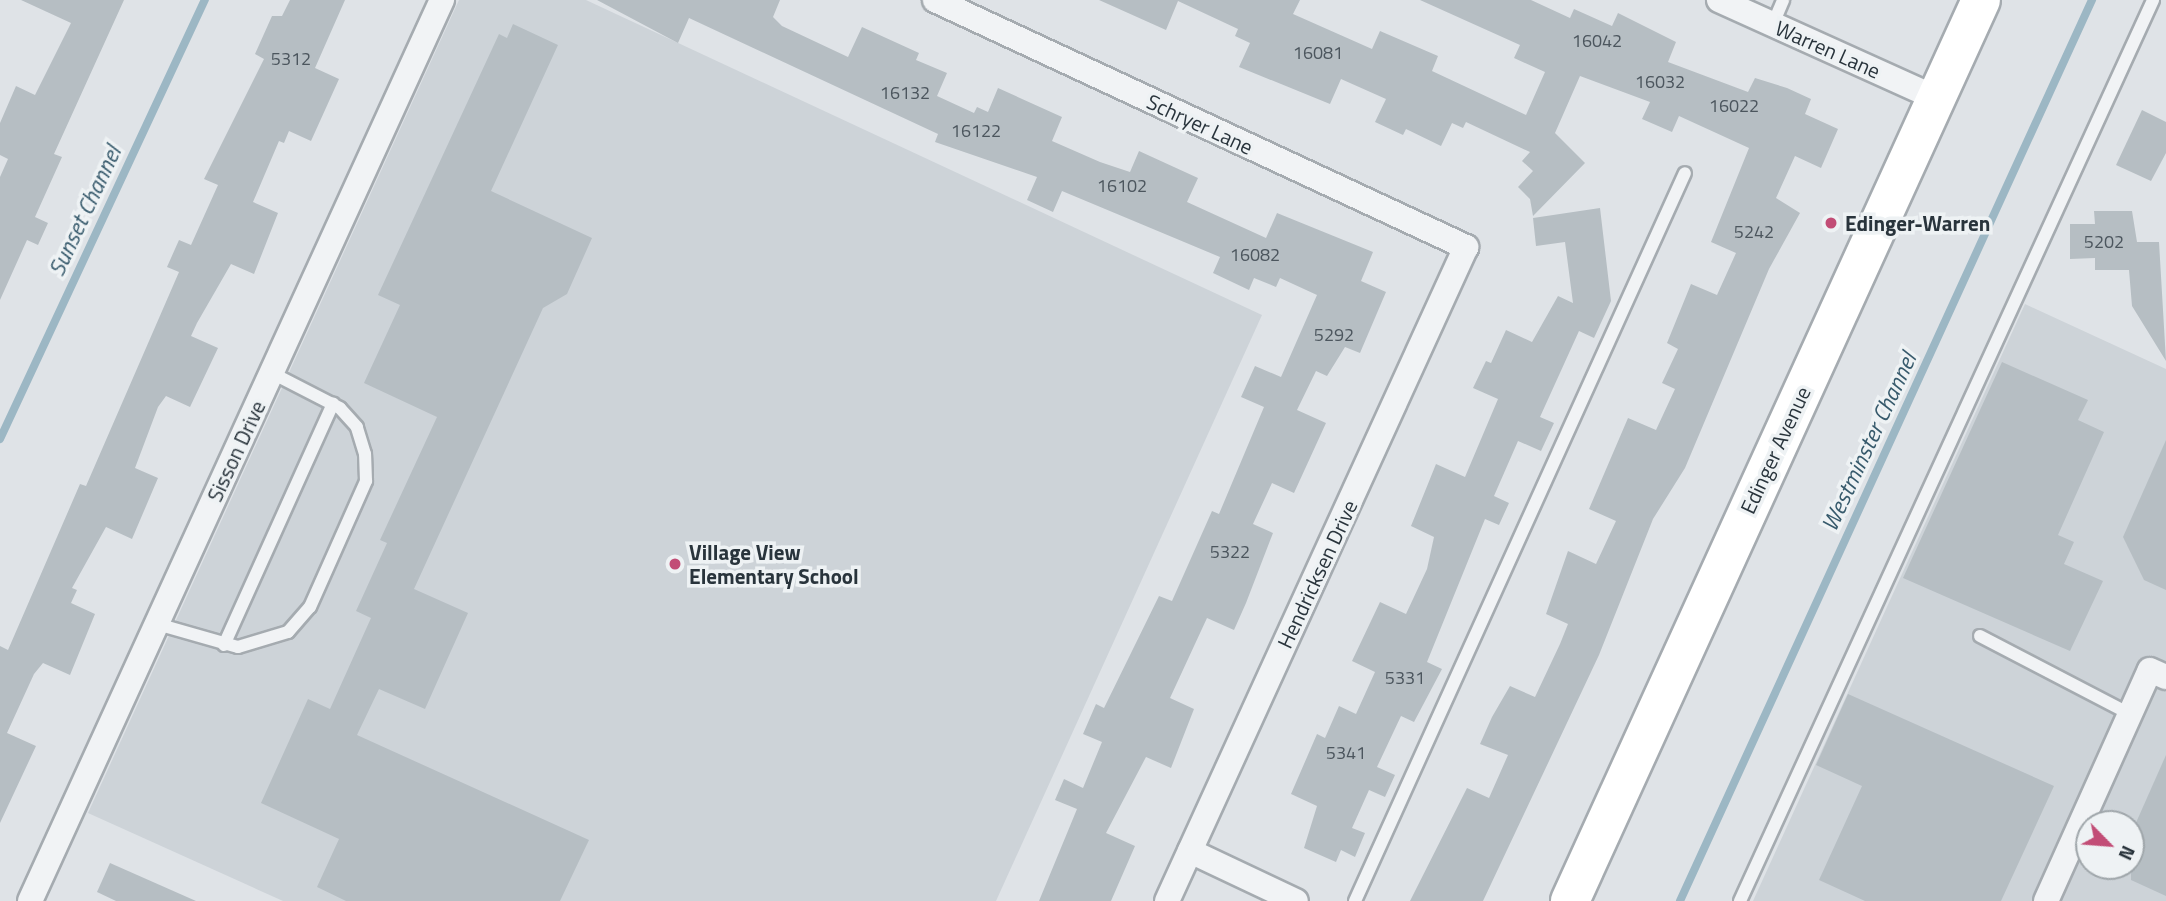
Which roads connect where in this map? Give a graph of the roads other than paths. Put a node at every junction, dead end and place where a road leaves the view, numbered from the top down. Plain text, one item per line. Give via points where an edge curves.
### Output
1 (442, 0) edge
2 (935, 0) edge
3 (1720, 0) edge
4 (1783, 0) edge
5 (1981, 0) edge
6 (2153, 0) edge
7 (1773, 24) junction
8 (1936, 98) junction
9 (1685, 173) dead end
10 (1466, 247) joint
11 (272, 373) junction
12 (333, 404) junction
13 (157, 624) junction
14 (1980, 636) dead end
15 (224, 645) junction
16 (2158, 673) edge
17 (2130, 714) junction
18 (1190, 851) junction
19 (30, 901) edge
20 (1167, 901) edge
21 (1296, 901) edge
22 (1355, 901) edge
23 (1570, 901) edge
24 (1740, 901) edge
25 (2046, 901) edge

1 - 11 street, Sisson Drive
2 - 10 street, Schryer Lane
3 - 7 street, Warren Lane
4 - 7 lane
5 - 8 main road, Edinger Avenue
6 - 24 lane
7 - 8 street, Warren Lane
8 - 23 main road, Edinger Avenue
9 - 22 lane
10 - 18 street, Hendricksen Drive
11 - 12 lane
11 - 13 street, Sisson Drive
12 - 15 lane
12 - 15 lane via 357,427 366,481 310,607 288,632 268,642
13 - 15 lane
13 - 19 street, Sisson Drive
14 - 17 lane
16 - 17 street
17 - 25 street
18 - 20 street, Hendricksen Drive
18 - 21 street

